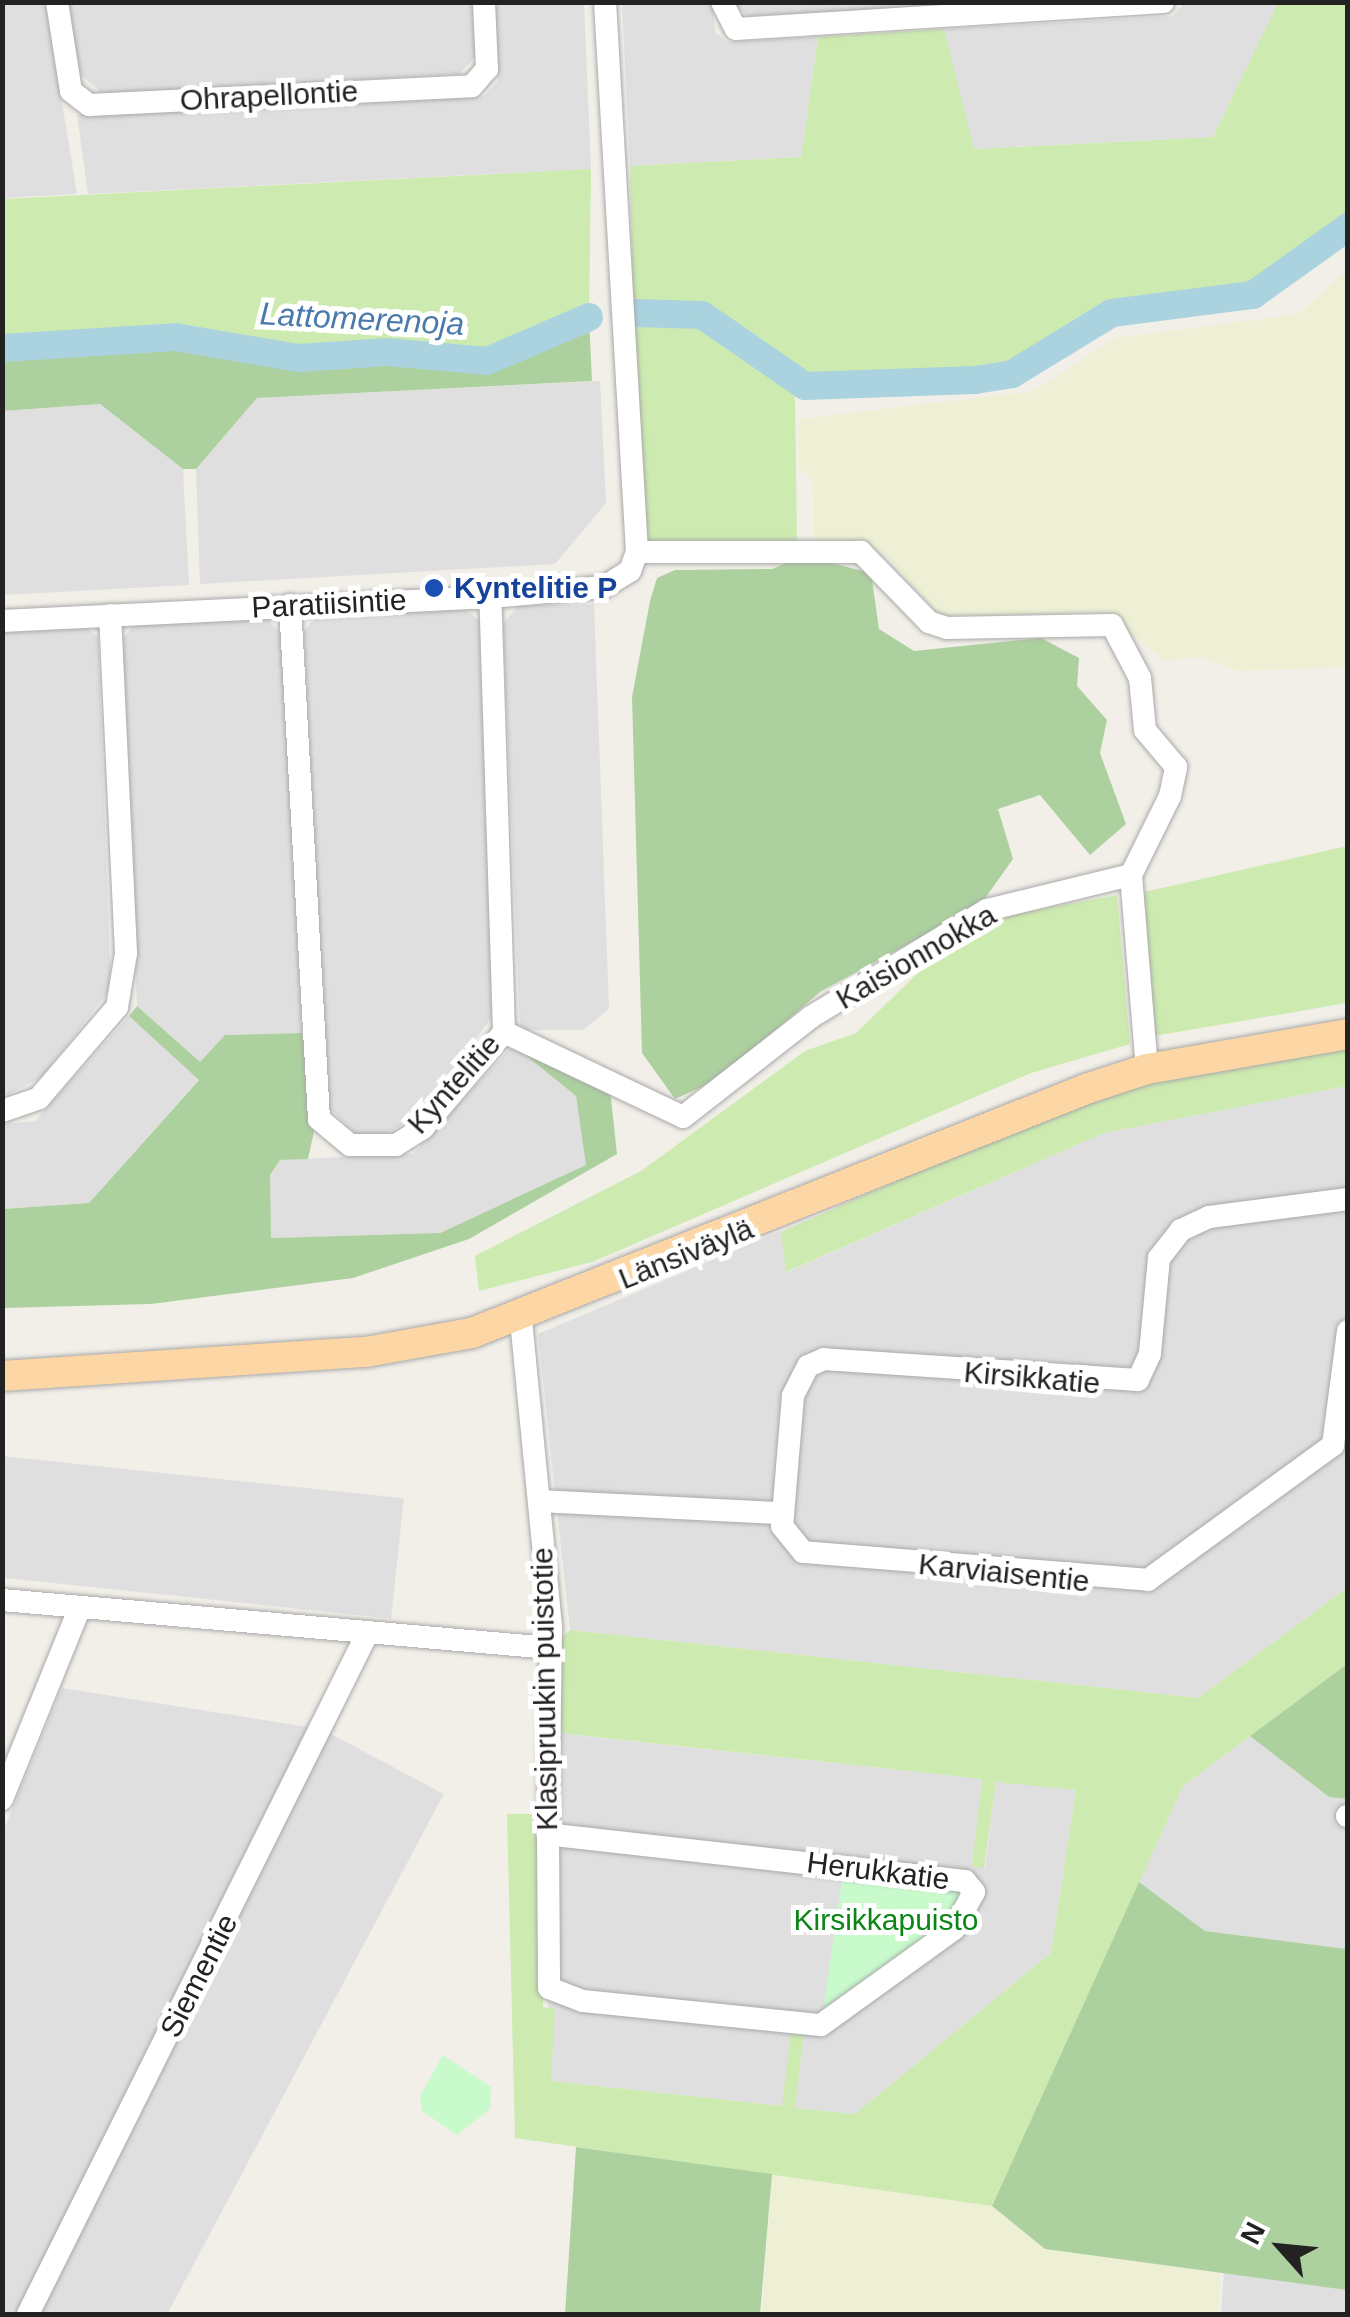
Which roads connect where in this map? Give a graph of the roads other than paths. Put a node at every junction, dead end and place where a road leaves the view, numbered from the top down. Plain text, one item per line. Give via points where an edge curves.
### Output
1 (57, 2) edge
2 (484, 2) edge
3 (606, 2) edge
4 (722, 2) edge
5 (1163, 2) edge
6 (637, 552) junction
7 (490, 597) junction
8 (290, 606) junction
9 (110, 615) junction
10 (2, 620) edge
11 (1131, 875) junction
12 (504, 1032) junction
13 (1348, 1034) edge
14 (1147, 1069) junction
15 (2, 1110) edge
16 (1348, 1199) edge
17 (522, 1320) junction
18 (1348, 1331) edge
19 (2, 1376) edge
20 (540, 1501) junction
21 (781, 1514) junction
22 (2, 1600) edge
23 (79, 1608) junction
24 (366, 1636) junction
25 (550, 1648) junction
26 (2, 1799) edge
27 (548, 1834) junction
28 (557, 1997) joint
29 (28, 2314) edge

1 - 2 street, Ohrapellontie via 71,92 89,105 472,86 487,69
3 - 6 street
4 - 5 street via 736,29
6 - 7 street, Paratiisintie via 630,571 604,586
6 - 11 street via 861,552 929,622 947,628 1112,624 1140,678 1145,730 1176,767
7 - 8 street, Paratiisintie
7 - 12 street, Kyntelitie
8 - 9 street, Paratiisintie
8 - 12 street, Kyntelitie via 318,1119 350,1144 396,1144 423,1128
9 - 10 street, Paratiisintie
9 - 15 street via 126,953 117,1006 38,1098
11 - 12 street, Kaisionnokka via 987,910 812,1017 683,1117
11 - 14 street
13 - 14 main road, Länsiväylä
14 - 17 main road, Länsiväylä
16 - 21 street, Kirsikkatie via 1209,1217 1180,1230 1159,1258 1150,1354 1138,1380 824,1358 808,1366 794,1396
17 - 19 main road, Länsiväylä via 366,1352
17 - 20 street, Klasipruukin puistotie
18 - 21 street, Karviaisentie via 1332,1445 1131,1586 803,1552
20 - 21 street
20 - 25 street, Klasipruukin puistotie
22 - 23 street
23 - 24 street
23 - 26 street
24 - 25 street
24 - 29 street, Siementie
25 - 27 street, Klasipruukin puistotie
27 - 28 street, Klasipruukin puistotie via 549,1988
27 - 28 street, Herukkatie via 965,1881 974,1892 954,1930 821,2025

